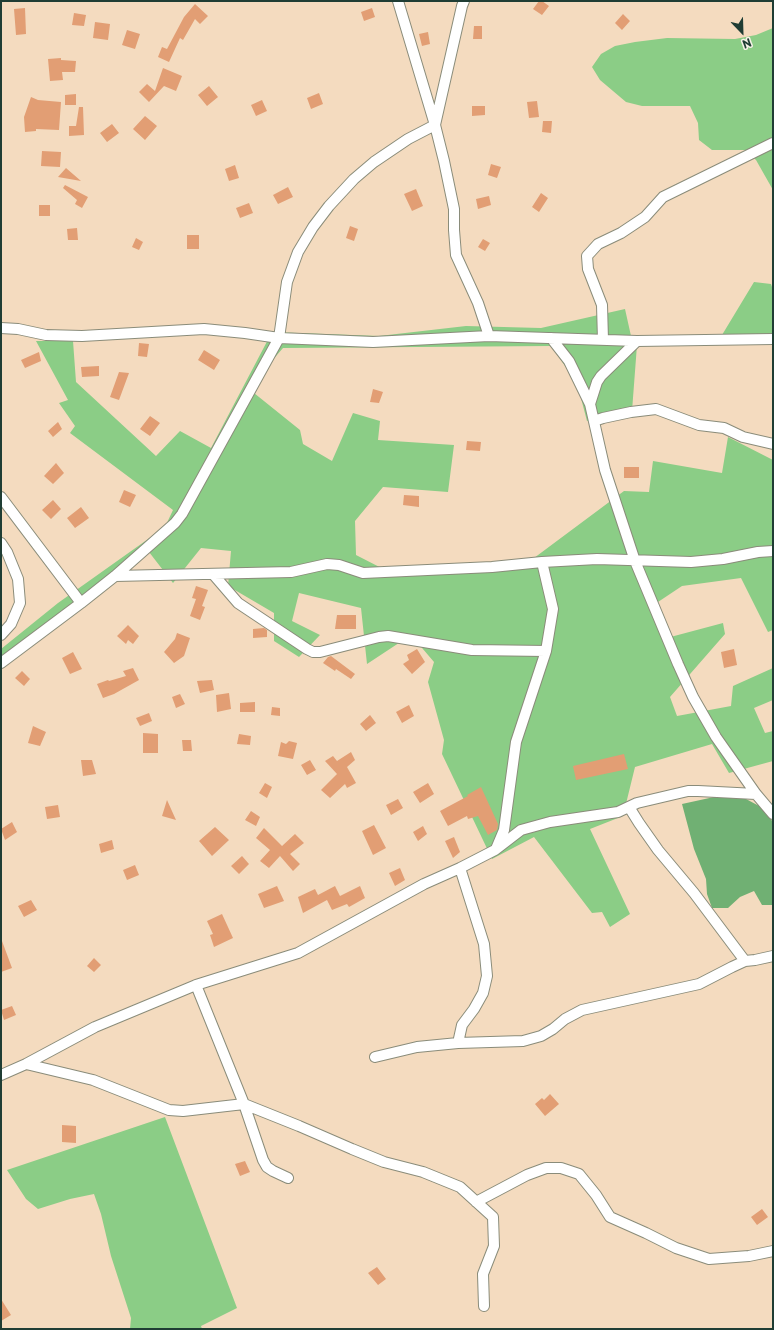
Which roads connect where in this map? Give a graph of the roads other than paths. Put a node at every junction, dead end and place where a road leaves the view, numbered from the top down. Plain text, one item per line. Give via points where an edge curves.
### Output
1 (398, 1) edge
2 (464, 1) edge
3 (436, 125) junction
4 (773, 143) edge
5 (1, 328) edge
6 (490, 336) junction
7 (279, 338) junction
8 (551, 338) junction
9 (773, 339) edge
10 (603, 340) junction
11 (637, 340) junction
12 (590, 404) junction
13 (594, 421) junction
14 (773, 444) edge
15 (1, 497) edge
16 (1, 543) edge
17 (773, 551) edge
18 (635, 561) junction
19 (542, 562) junction
20 (213, 574) junction
21 (115, 576) junction
22 (81, 603) junction
23 (1, 635) edge
24 (546, 651) junction
25 (1, 663) edge
26 (756, 794) junction
27 (629, 807) junction
28 (773, 814) edge
29 (495, 850) junction
30 (460, 868) junction
31 (773, 956) edge
32 (745, 961) junction
33 (196, 985) junction
34 (458, 1043) junction
35 (375, 1057) dead end
36 (26, 1064) junction
37 (1, 1075) edge
38 (244, 1104) junction
39 (288, 1178) dead end
40 (476, 1202) junction
41 (773, 1252) edge
42 (484, 1306) dead end

1 - 3 street
2 - 3 street
3 - 6 street via 454,209 456,255
3 - 7 street via 408,139 374,162 354,179 313,227 298,252 288,282
4 - 10 street via 663,197 644,217 621,233 598,244 587,256 588,269 602,305
5 - 7 street via 40,334 82,336 204,329
6 - 7 street via 373,342
6 - 8 street
7 - 21 street via 182,514 172,526
8 - 10 street
8 - 12 street via 569,361
9 - 11 street
10 - 11 street
11 - 12 street via 601,376
12 - 13 street
13 - 14 street via 656,409 699,425 724,428 743,437
13 - 18 street via 605,470
15 - 22 street
16 - 23 street via 18,579 20,603 11,624
17 - 18 street via 691,562
18 - 19 street via 597,559
18 - 26 street via 693,697 716,737
19 - 20 street via 363,573 340,565 327,564 291,572
19 - 24 street via 553,609
20 - 21 street
20 - 24 street via 238,603 313,652 388,636 472,650
21 - 22 street
22 - 25 street
24 - 29 street via 516,742 504,830
26 - 27 street via 688,791
26 - 28 street
27 - 29 street via 618,812 550,822 521,830
27 - 32 street via 658,850
29 - 30 street
30 - 33 street via 424,884 298,953
30 - 34 street via 484,944 487,976 483,993 462,1025
31 - 32 street
32 - 34 street via 699,984 582,1010 541,1036 523,1041
33 - 36 street via 94,1027
33 - 38 street
34 - 35 street via 417,1047
36 - 37 street
36 - 38 street via 93,1080 170,1110 183,1111
38 - 39 street via 267,1167
38 - 40 street via 384,1162 423,1172 460,1187
40 - 41 street via 527,1175 546,1168 561,1168 579,1174 610,1217 676,1248 709,1259
40 - 42 street via 493,1217 494,1246 483,1274

